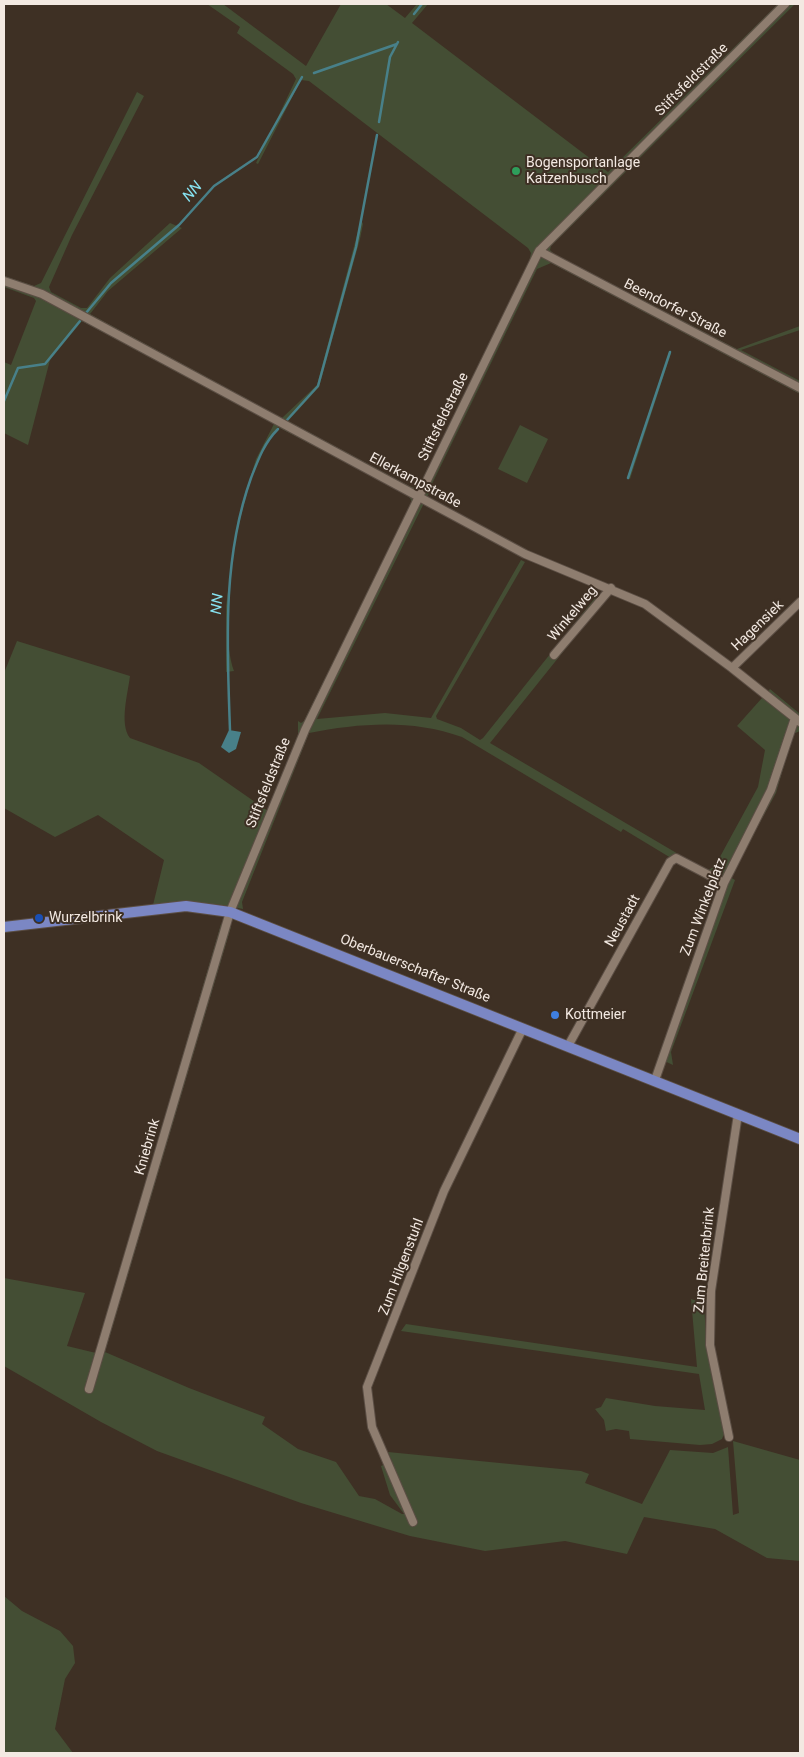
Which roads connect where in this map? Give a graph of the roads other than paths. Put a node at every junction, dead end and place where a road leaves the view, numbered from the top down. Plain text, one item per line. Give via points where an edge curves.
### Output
1 (785, 4) edge
2 (539, 251) junction
3 (4, 281) edge
4 (800, 388) edge
5 (419, 498) junction
6 (610, 588) junction
7 (800, 602) edge
8 (554, 655) dead end
9 (732, 668) junction
10 (798, 720) edge
11 (724, 883) junction
12 (230, 912) junction
13 (4, 927) edge
14 (523, 1028) junction
15 (568, 1046) junction
16 (655, 1080) junction
17 (738, 1114) junction
18 (800, 1139) edge
19 (89, 1389) dead end
20 (730, 1437) dead end
21 (413, 1522) dead end

1 - 2 street, Stiftsfeldstraße
2 - 4 street, Beendorfer Straße
2 - 5 street, Stiftsfeldstraße
3 - 5 street, Ellerkampstraße via 42,294
5 - 6 street, Ellerkampstraße via 525,554
5 - 12 street, Stiftsfeldstraße via 305,730
6 - 8 street, Winkelweg
6 - 9 street, Ellerkampstraße via 644,604
7 - 9 street, Hagensiek
9 - 10 street, Ellerkampstraße
10 - 11 street, Zum Winkelplatz via 771,790
11 - 15 street, Neustadt via 676,858 670,862
11 - 16 street, Zum Winkelplatz
12 - 13 main road, Oberbauerschafter Straße via 186,906
12 - 14 main road, Oberbauerschafter Straße
12 - 19 street, Kniebrink
14 - 15 main road, Oberbauerschafter Straße
14 - 21 street, Zum Hilgenstuhl via 444,1191 367,1387 372,1427
15 - 16 main road, Oberbauerschafter Straße
16 - 17 main road, Oberbauerschafter Straße
17 - 18 main road, Oberbauerschafter Straße
17 - 20 street, Zum Breitenbrink via 711,1300 710,1345

